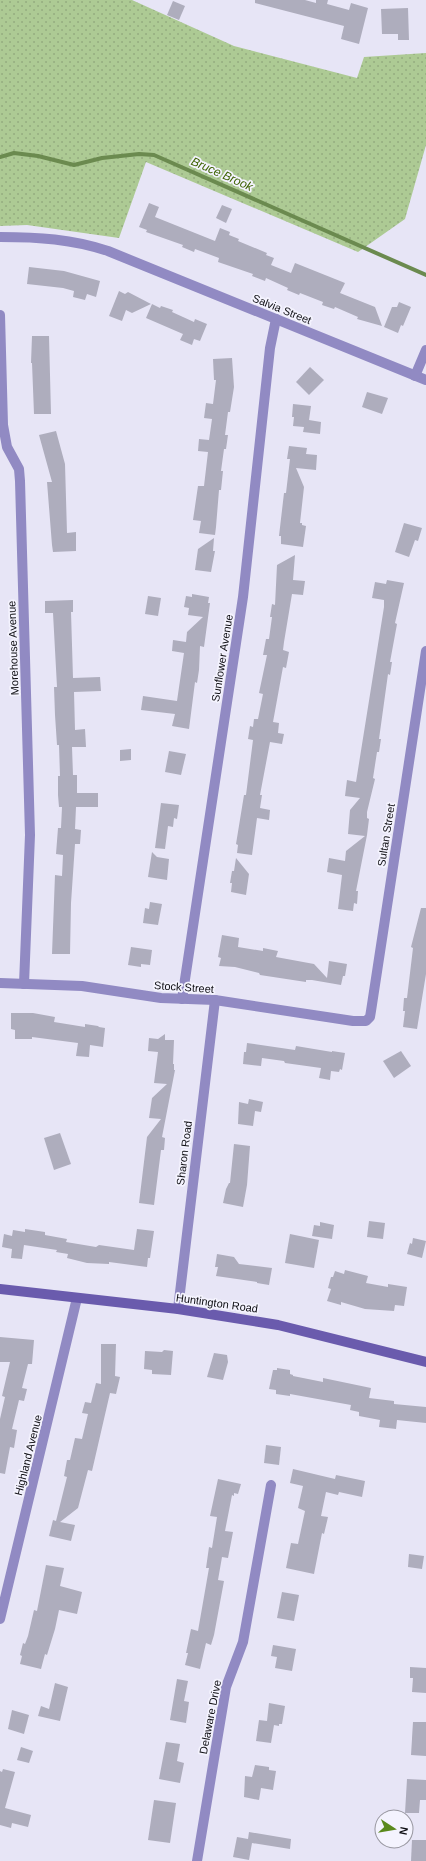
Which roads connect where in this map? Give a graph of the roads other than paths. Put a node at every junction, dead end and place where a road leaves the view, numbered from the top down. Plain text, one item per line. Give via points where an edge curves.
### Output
1 (0, 236) edge
2 (0, 315) edge
3 (276, 319) junction
4 (426, 350) edge
5 (415, 376) junction
6 (426, 380) edge
7 (426, 651) edge
8 (0, 983) edge
9 (24, 984) junction
10 (182, 999) junction
11 (215, 1000) junction
12 (366, 1021) joint
13 (0, 1289) edge
14 (78, 1298) junction
15 (178, 1309) junction
16 (426, 1362) edge
17 (271, 1485) dead end
18 (0, 1619) edge
19 (197, 1861) edge

1 - 3 street, Salvia Street via 55,238 86,244
2 - 9 street, Morehouse Avenue via 4,435 7,447 19,469 20,481 30,835
3 - 5 street, Salvia Street
3 - 10 street, Sunflower Avenue via 270,348 243,597
4 - 5 street
5 - 6 street, Salvia Street
7 - 12 street, Sultan Street via 371,1011
8 - 9 street, Stock Street
9 - 10 street, Stock Street via 82,986
10 - 11 street, Stock Street
11 - 12 street, Stock Street
11 - 15 street, Sharon Road
13 - 14 main road, Huntington Road
14 - 15 main road, Huntington Road
14 - 18 street, Highland Avenue
15 - 16 main road, Huntington Road via 278,1325
17 - 19 street, Delaware Drive via 244,1642 226,1688

